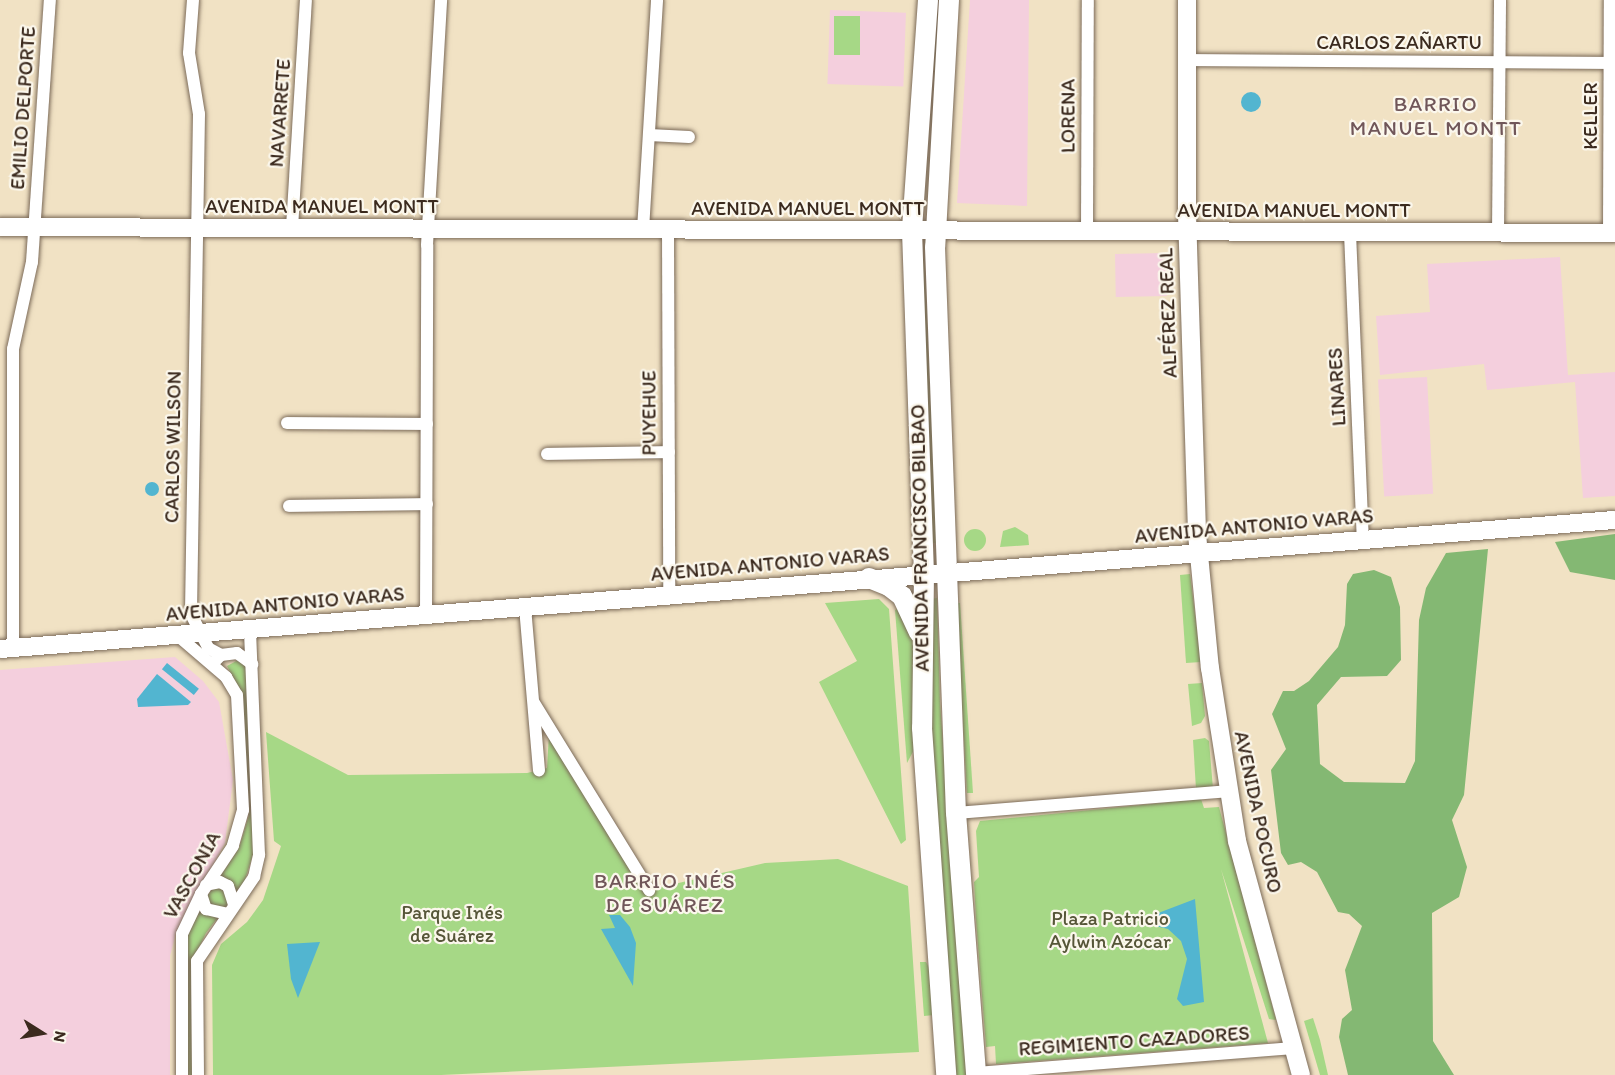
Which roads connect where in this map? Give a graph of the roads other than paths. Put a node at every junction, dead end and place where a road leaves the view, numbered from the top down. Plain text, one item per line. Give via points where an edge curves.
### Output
1 (50, 0) edge
2 (193, 0) edge
3 (306, 0) edge
4 (441, 0) edge
5 (657, 0) edge
6 (928, 0) edge
7 (950, 0) edge
8 (1088, 0) edge
9 (1187, 0) edge
10 (1500, 0) edge
11 (1610, 0) edge
12 (1188, 60) junction
13 (1499, 63) junction
14 (1610, 63) junction
15 (649, 135) junction
16 (689, 136) dead end
17 (0, 227) edge
18 (35, 227) junction
19 (194, 228) junction
20 (292, 228) junction
21 (427, 229) junction
22 (643, 230) junction
23 (668, 230) junction
24 (912, 231) junction
25 (935, 232) junction
26 (1087, 232) junction
27 (1187, 232) junction
28 (1350, 233) junction
29 (1498, 233) junction
30 (1612, 233) edge
31 (287, 423) dead end
32 (427, 424) junction
33 (669, 452) junction
34 (547, 454) dead end
35 (426, 504) junction
36 (289, 506) dead end
37 (1615, 520) edge
38 (1363, 540) junction
39 (1198, 553) junction
40 (946, 573) junction
41 (924, 574) junction
42 (869, 578) junction
43 (669, 596) junction
44 (525, 607) junction
45 (426, 615) junction
46 (250, 628) junction
47 (198, 633) junction
48 (177, 635) junction
49 (922, 643) junction
50 (7, 648) edge
51 (221, 654) junction
52 (252, 664) junction
53 (215, 667) junction
54 (534, 703) junction
55 (539, 770) dead end
56 (1227, 791) junction
57 (956, 813) junction
58 (204, 890) junction
59 (649, 890) dead end
60 (230, 910) junction
61 (1294, 1048) junction
62 (976, 1074) edge
63 (182, 1075) edge
64 (198, 1075) edge
65 (946, 1075) edge
66 (1301, 1075) edge

1 - 18 street, EMILIO DELPORTE
2 - 19 street, CARLOS WILSON via 189,53 199,114
3 - 20 street, NAVARRETE
4 - 21 street
5 - 15 street
6 - 24 main road, AVENIDA FRANCISCO BILBAO
7 - 25 main road, AVENIDA FRANCISCO BILBAO
8 - 26 street, LORENA
9 - 12 main road, ALFÉREZ REAL
10 - 13 street
11 - 14 street, KELLER
12 - 13 street, CARLOS ZAÑARTU
12 - 27 main road, ALFÉREZ REAL
13 - 14 street, CARLOS ZAÑARTU
13 - 29 street
14 - 30 street, KELLER
15 - 16 street
15 - 22 street
17 - 18 main road, AVENIDA MANUEL MONTT
18 - 19 main road, AVENIDA MANUEL MONTT
18 - 50 street, EMILIO DELPORTE via 30,277 13,349
19 - 20 main road, AVENIDA MANUEL MONTT
19 - 47 street, CARLOS WILSON via 191,611
20 - 21 main road, AVENIDA MANUEL MONTT
21 - 22 main road, AVENIDA MANUEL MONTT
21 - 32 street
22 - 23 main road, AVENIDA MANUEL MONTT
23 - 24 main road, AVENIDA MANUEL MONTT
23 - 33 street, PUYEHUE
24 - 25 main road, AVENIDA MANUEL MONTT
24 - 41 main road, AVENIDA FRANCISCO BILBAO
25 - 26 main road, AVENIDA MANUEL MONTT
25 - 40 main road, AVENIDA FRANCISCO BILBAO
26 - 27 main road, AVENIDA MANUEL MONTT
27 - 28 main road, AVENIDA MANUEL MONTT
27 - 39 main road, ALFÉREZ REAL
28 - 29 main road, AVENIDA MANUEL MONTT
28 - 38 street, LINARES
29 - 30 main road, AVENIDA MANUEL MONTT
31 - 32 street
32 - 35 street
33 - 34 street
33 - 43 street, PUYEHUE
35 - 36 street
35 - 45 street
37 - 38 main road, AVENIDA ANTONIO VARAS
38 - 39 main road, AVENIDA ANTONIO VARAS
39 - 40 main road, AVENIDA ANTONIO VARAS
39 - 56 main road, AVENIDA POCURO
40 - 41 main road, AVENIDA ANTONIO VARAS
40 - 57 main road, AVENIDA FRANCISCO BILBAO
41 - 42 main road, AVENIDA ANTONIO VARAS
41 - 49 main road, AVENIDA FRANCISCO BILBAO
42 - 43 main road, AVENIDA ANTONIO VARAS
42 - 49 main road via 902,596
43 - 44 main road, AVENIDA ANTONIO VARAS
44 - 45 main road, AVENIDA ANTONIO VARAS
44 - 54 street
45 - 46 main road, AVENIDA ANTONIO VARAS
46 - 47 main road, AVENIDA ANTONIO VARAS
46 - 52 street
47 - 48 main road, AVENIDA ANTONIO VARAS
47 - 51 street via 208,648
48 - 50 main road, AVENIDA ANTONIO VARAS
48 - 53 street, VASCONIA
49 - 65 main road, AVENIDA FRANCISCO BILBAO via 923,750
51 - 52 street via 237,654
51 - 53 street
52 - 60 street via 259,855 254,877
53 - 58 street, VASCONIA via 231,683 239,704 243,810 234,846
54 - 55 street
54 - 59 street
56 - 57 street
56 - 61 main road, AVENIDA POCURO
57 - 62 main road, AVENIDA FRANCISCO BILBAO
58 - 60 street via 207,909
58 - 60 street via 220,882 228,886
58 - 63 street, VASCONIA via 181,939
60 - 64 street via 204,946 196,967
61 - 62 street, REGIMIENTO CAZADORES
61 - 66 main road, AVENIDA POCURO

